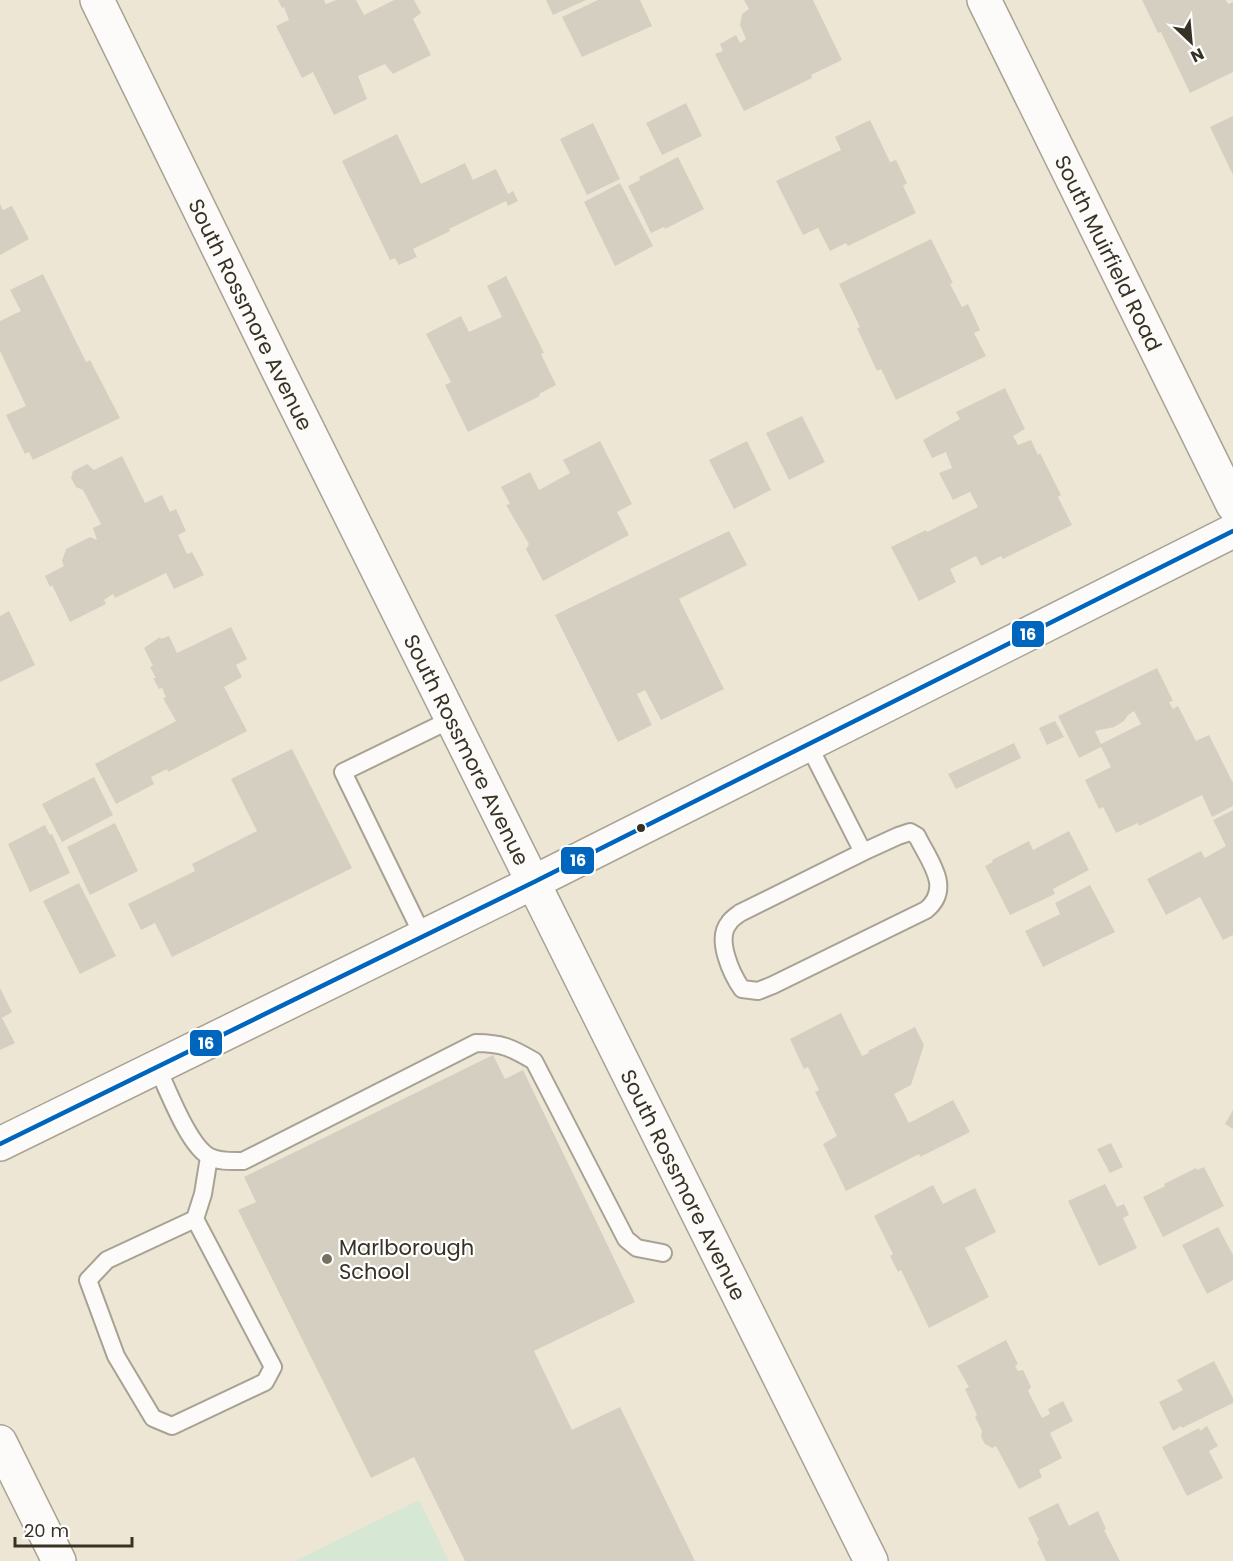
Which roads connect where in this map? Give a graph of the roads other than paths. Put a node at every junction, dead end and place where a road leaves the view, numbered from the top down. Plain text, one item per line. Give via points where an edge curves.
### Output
1 (97, 0) edge
2 (984, 0) edge
3 (1233, 505) edge
4 (1233, 531) edge
5 (452, 719) junction
6 (807, 744) junction
7 (863, 852) junction
8 (534, 882) junction
9 (423, 936) junction
10 (157, 1067) junction
11 (0, 1144) edge
12 (209, 1156) junction
13 (195, 1220) junction
14 (663, 1253) dead end
15 (0, 1442) edge
16 (59, 1561) edge
17 (871, 1561) edge

1 - 5 main road, South Rossmore Avenue
2 - 3 main road, South Muirfield Road
4 - 6 main road
5 - 8 main road, South Rossmore Avenue
5 - 9 lane via 343,772
6 - 7 lane
6 - 8 main road
7 - 7 lane via 740,913 727,924 724,948 742,989 758,992 935,903 939,880 917,836 910,832
8 - 9 main road
8 - 17 main road, South Rossmore Avenue
9 - 10 main road
10 - 11 main road
10 - 12 lane via 191,1139
12 - 13 lane
12 - 14 lane via 243,1161 476,1043 496,1043 534,1061 626,1239 637,1248
13 - 13 lane via 107,1260 87,1280 116,1356 153,1418 172,1426 265,1382 273,1367
15 - 16 main road

